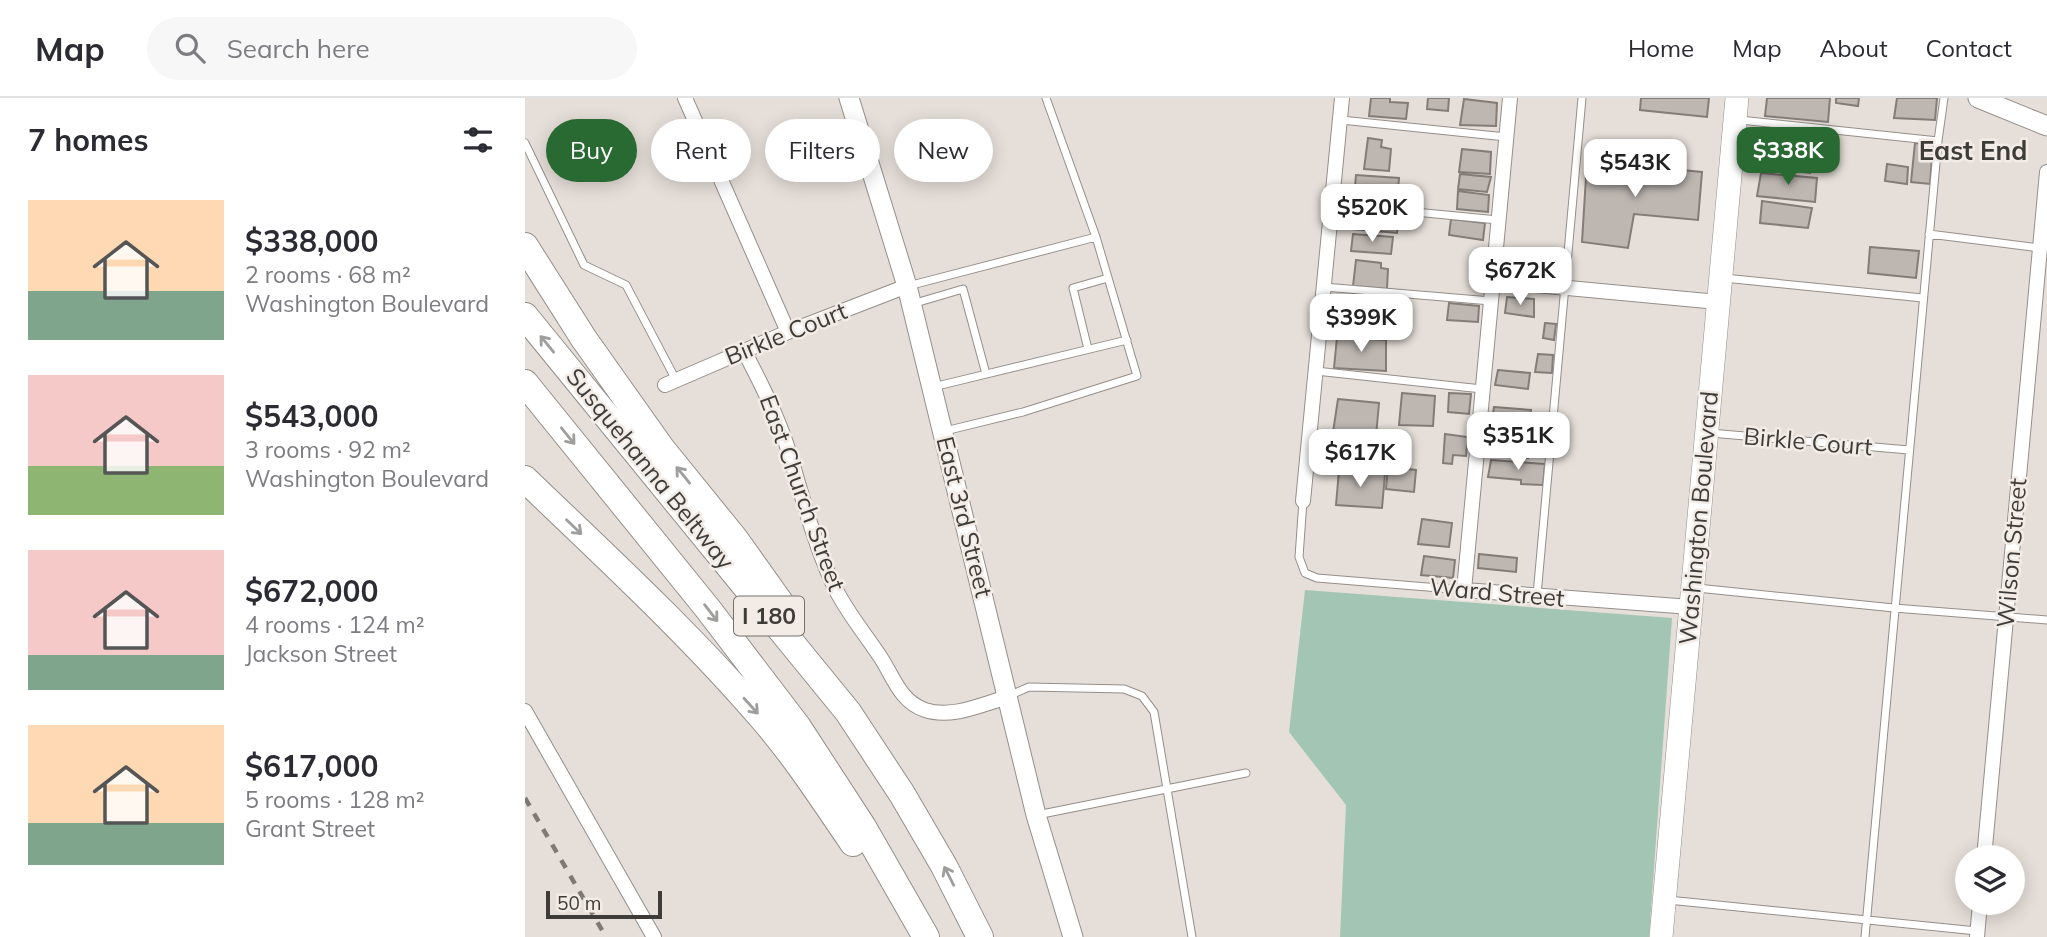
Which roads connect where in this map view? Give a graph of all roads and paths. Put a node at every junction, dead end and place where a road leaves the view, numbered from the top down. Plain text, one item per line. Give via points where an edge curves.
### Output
1 (685, 98) edge
2 (849, 98) edge
3 (1046, 98) edge
4 (1342, 98) edge
5 (1510, 98) edge
6 (1582, 98) edge
7 (1944, 98) edge
8 (1978, 98) edge
9 (1736, 109) edge
10 (1340, 120) junction
11 (2047, 126) edge
12 (1506, 137) junction
13 (1938, 141) junction
14 (525, 143) edge
15 (2047, 172) edge
16 (1332, 204) junction
17 (1498, 219) junction
18 (1929, 234) junction
19 (1096, 237) junction
20 (525, 246) edge
21 (2039, 248) junction
22 (1108, 278) junction
23 (1720, 278) junction
24 (1493, 281) junction
25 (1324, 287) junction
26 (1566, 288) junction
27 (909, 295) junction
28 (1923, 298) junction
29 (1491, 302) junction
30 (1718, 302) junction
31 (2041, 309) edge
32 (525, 316) edge
33 (788, 332) junction
34 (1126, 340) junction
35 (1088, 349) junction
36 (744, 351) junction
37 (1316, 371) junction
38 (986, 374) junction
39 (670, 382) joint
40 (525, 383) edge
41 (932, 387) junction
42 (1482, 389) junction
43 (943, 432) junction
44 (1706, 433) junction
45 (1909, 450) junction
46 (525, 479) edge
47 (1303, 501) joint
48 (1464, 590) junction
49 (1537, 595) junction
50 (1691, 597) junction
51 (1894, 608) junction
52 (2006, 615) junction
53 (2047, 620) edge
54 (1007, 697) junction
55 (525, 711) edge
56 (848, 712) junction
57 (1246, 773) dead end
58 (1168, 789) junction
59 (1036, 815) junction
60 (1985, 845) edge
61 (1664, 900) junction
62 (1979, 915) edge
63 (1867, 919) junction
64 (1977, 934) edge
65 (654, 937) edge
66 (909, 937) edge
67 (926, 937) edge
68 (980, 937) edge
69 (1073, 937) edge
70 (1192, 937) edge
71 (1661, 937) edge
72 (1865, 937) edge

1 - 33 street
2 - 27 main road, East 3rd Street
3 - 19 lane
4 - 10 street
5 - 12 street
6 - 26 lane
7 - 13 lane
8 - 11 main road
9 - 13 lane
9 - 23 main road, Washington Boulevard
10 - 12 lane
10 - 16 street
12 - 17 street
13 - 18 lane
14 - 39 lane via 584,265 626,285
15 - 21 street, Wilson Street
16 - 17 lane
16 - 25 street
17 - 24 street
18 - 21 lane
18 - 28 lane
19 - 22 lane
19 - 27 lane
56 -> 20 highway via 807,640 735,539 662,449
21 - 31 street, Wilson Street
22 - 34 lane
22 - 35 lane via 1073,288
23 - 28 lane
23 - 30 main road, Washington Boulevard
24 - 26 street
24 - 29 street
25 - 29 lane
25 - 37 street
26 - 30 street
26 - 49 lane
27 - 33 street, Birkle Court
27 - 38 lane via 963,289
27 - 41 main road, East 3rd Street
28 - 45 lane
29 - 42 street
30 - 44 main road, Washington Boulevard
31 - 52 street, Wilson Street
56 -> 32 highway, Susquehanna Beltway / I 180
33 - 36 street, Birkle Court
34 - 35 lane
34 - 43 lane via 1137,376
35 - 38 lane
36 - 39 street, Birkle Court
36 - 54 street, East Church Street via 774,411 833,584 896,685 923,709 951,713
37 - 42 lane
37 - 47 street
38 - 41 lane
40 -> 67 highway, Susquehanna Beltway / I 180 via 798,727
41 - 43 main road, East 3rd Street
42 - 48 street
43 - 54 main road, East 3rd Street
44 - 45 lane, Birkle Court
44 - 50 main road, Washington Boulevard
45 - 51 lane
46 -> 66 highway via 676,625 763,720 859,852
47 - 48 lane, Ward Street via 1299,558 1305,573 1317,578
48 - 49 street, Ward Street
49 - 50 street, Ward Street
50 - 51 lane, Ward Street
50 - 61 main road, Washington Boulevard
51 - 52 lane, Ward Street
51 - 63 lane
52 - 53 lane, Ward Street
52 - 60 street, Wilson Street
54 - 58 lane via 1029,687 1124,689 1142,696 1154,712
54 - 59 main road, East 3rd Street
55 - 65 street
68 -> 56 highway, Susquehanna Beltway / I 180 via 902,794
57 - 58 lane
58 - 59 lane
58 - 70 lane
59 - 69 main road, East 3rd Street
61 - 63 lane
61 - 71 main road, Washington Boulevard
62 - 64 street
63 - 64 lane
63 - 72 lane

